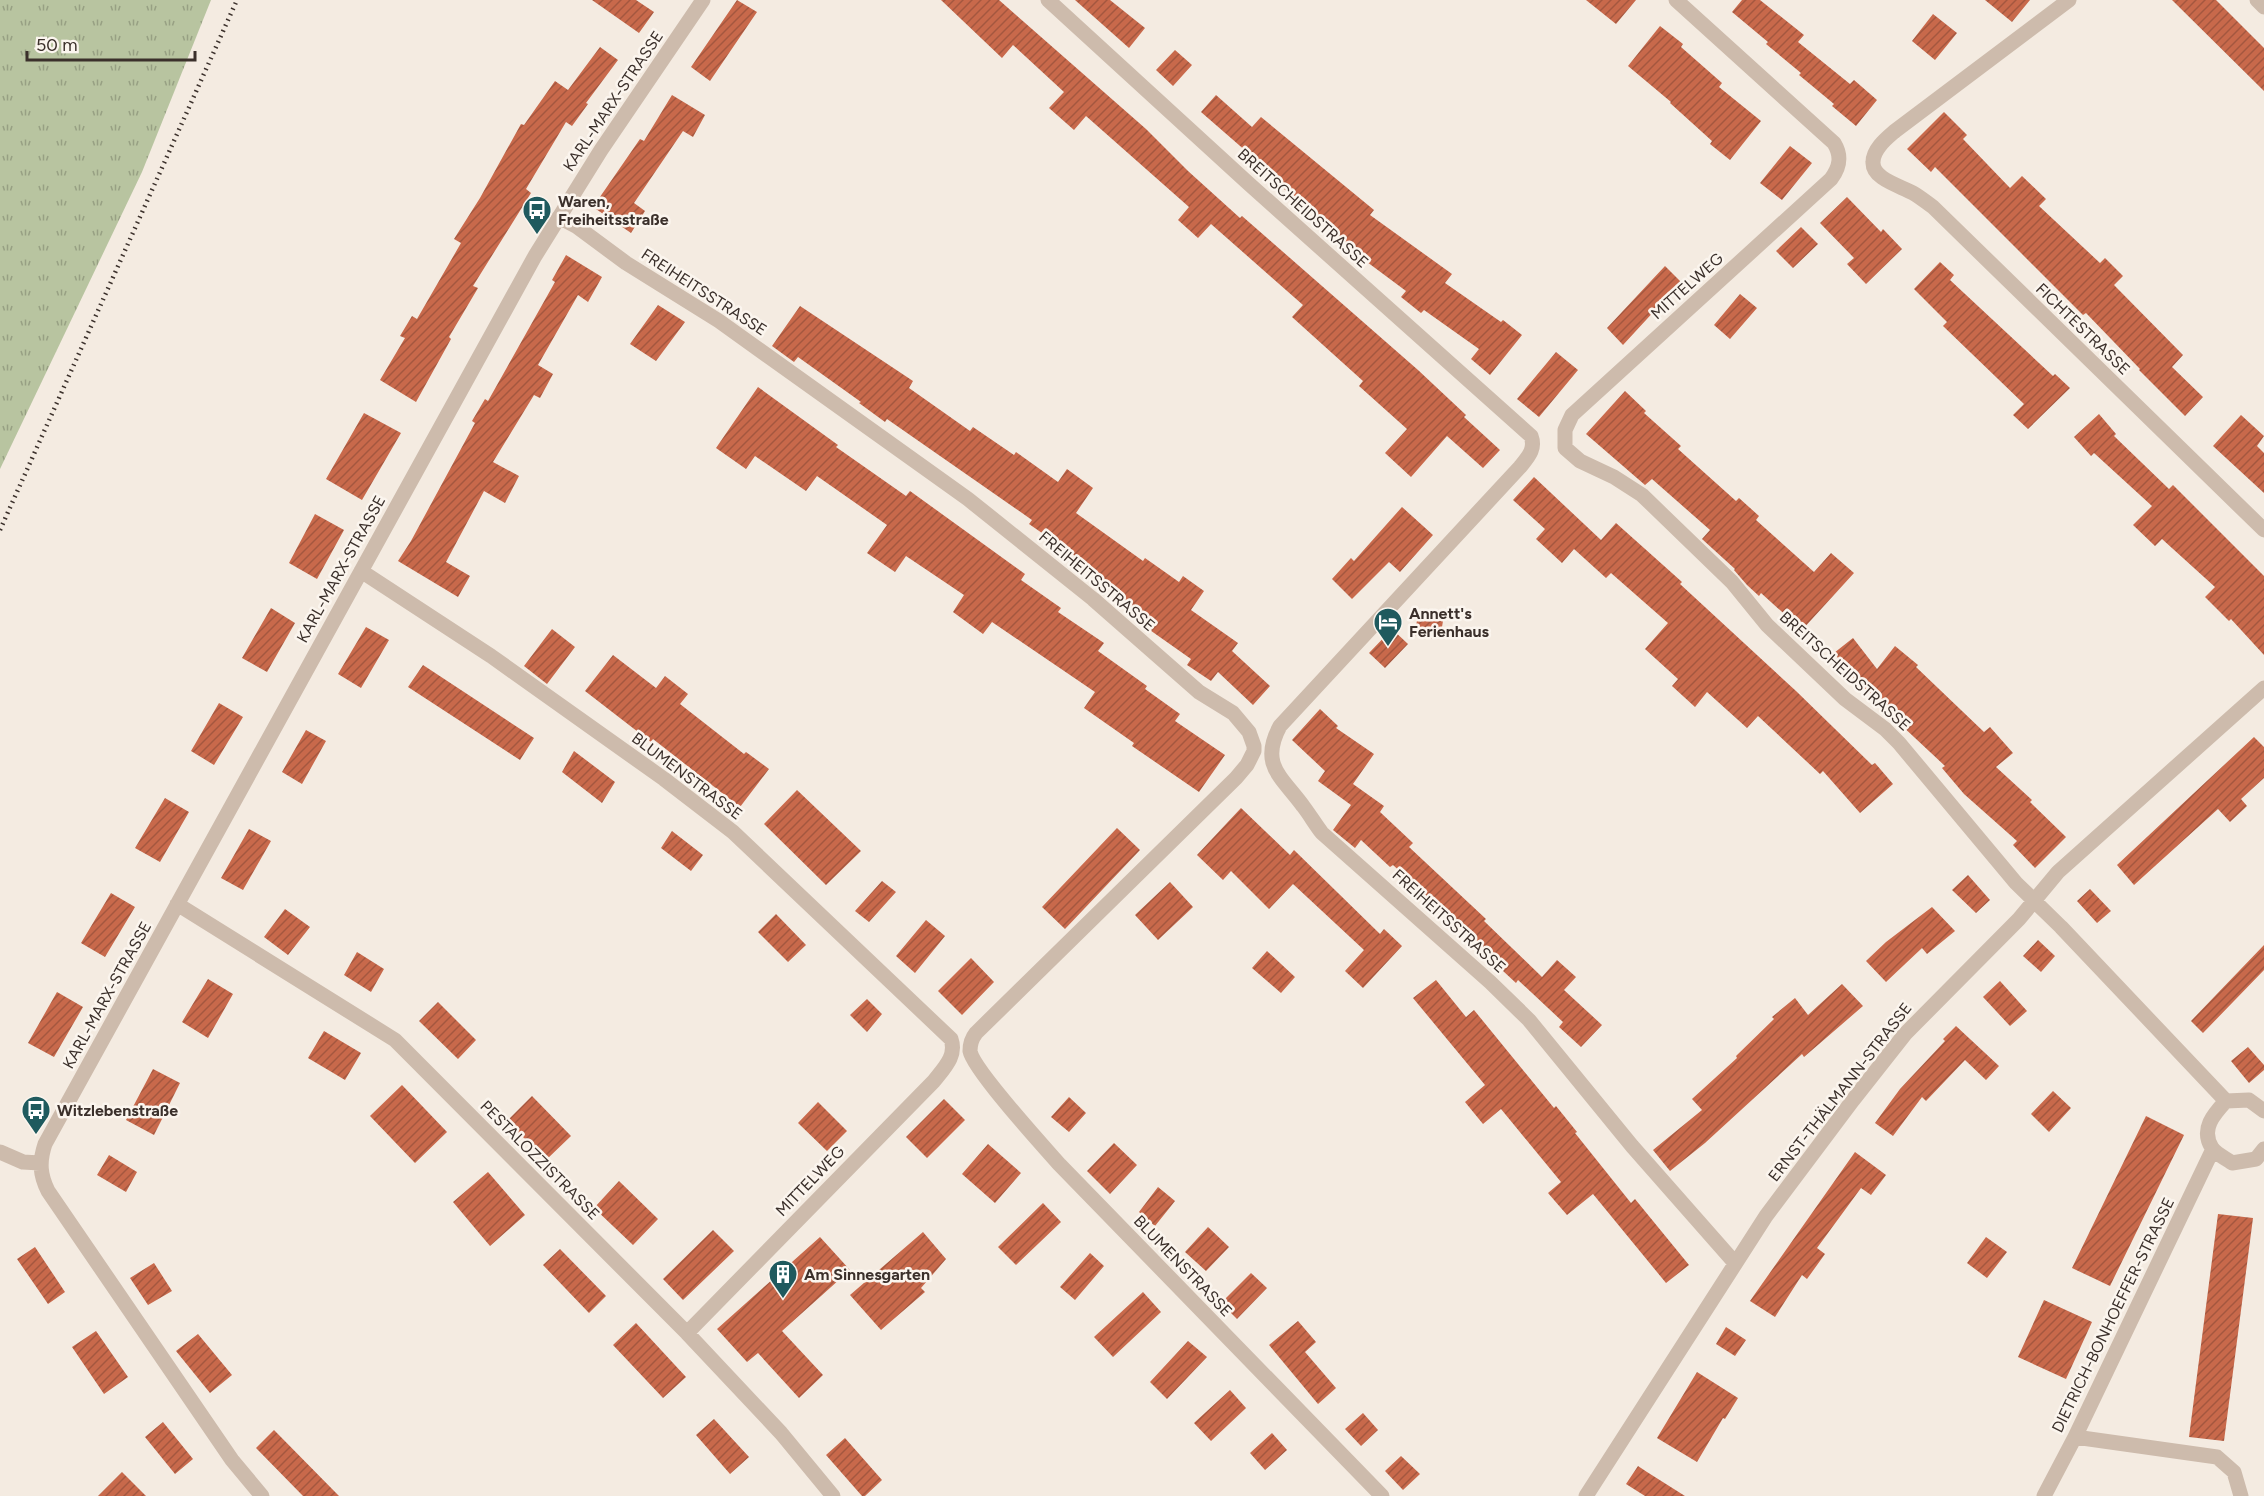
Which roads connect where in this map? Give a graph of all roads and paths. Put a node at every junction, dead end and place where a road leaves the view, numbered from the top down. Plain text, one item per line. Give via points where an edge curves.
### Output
1 (703, 0) edge
2 (1048, 0) edge
3 (1676, 0) edge
4 (2069, 0) edge
5 (2257, 0) edge
6 (2264, 7) edge
7 (559, 217) junction
8 (1564, 441) joint
9 (1533, 442) joint
10 (2264, 530) edge
11 (361, 571) junction
12 (2264, 688) edge
13 (2034, 901) junction
14 (177, 904) junction
15 (970, 1050) joint
16 (954, 1051) joint
17 (2226, 1101) junction
18 (2264, 1111) edge
19 (2213, 1149) junction
20 (2264, 1149) edge
21 (0, 1152) edge
22 (41, 1167) junction
23 (1735, 1263) junction
24 (687, 1333) junction
25 (2075, 1437) junction
26 (262, 1496) edge
27 (833, 1496) edge
28 (1382, 1496) edge
29 (1586, 1496) edge
30 (2044, 1496) edge
31 (2241, 1496) edge

1 - 7 street, KARL-MARX-STRASSE
2 - 9 street, BREITSCHEIDSTRASSE via 1525,429
3 - 8 street, MITTELWEG via 1834,143 1840,161 1832,179 1572,415 1564,429
4 - 10 street, FICHTESTRASSE via 1895,130 1879,148 1873,162 1875,169 1933,207
5 - 6 street
7 - 11 street, KARL-MARX-STRASSE
7 - 15 street, FREIHEITSSTRASSE via 766,353 968,499 1093,599 1199,692 1233,714 1250,732 1254,751 1236,778 976,1033
8 - 13 street, BREITSCHEIDSTRASSE via 1574,458 1642,495 1725,575 1767,625 1845,699 1885,729
9 - 23 street, FREIHEITSSTRASSE via 1520,467 1280,726 1272,754 1274,766 1322,833 1528,1020
11 - 14 street, KARL-MARX-STRASSE
11 - 16 street, BLUMENSTRASSE via 491,656 733,832 949,1035
12 - 13 street, ERNST-THÄLMANN-STRASSE via 2058,873
13 - 17 street
13 - 23 street, ERNST-THÄLMANN-STRASSE via 1905,1034
14 - 22 street, KARL-MARX-STRASSE via 45,1144
14 - 24 street, PESTALOZZISTRASSE via 395,1040
15 - 28 street, BLUMENSTRASSE via 1023,1123 1059,1164
16 - 24 street, MITTELWEG via 933,1081
17 - 18 street via 2249,1100
17 - 19 street via 2210,1117 2207,1134
19 - 20 street via 2232,1163 2256,1159
19 - 25 street, DIETRICH-BONHOEFFER-STRASSE
21 - 22 street
22 - 26 street via 48,1191 232,1460
23 - 29 street, ERNST-THÄLMANN-STRASSE
24 - 27 street, PESTALOZZISTRASSE
25 - 30 street, DIETRICH-BONHOEFFER-STRASSE
25 - 31 street via 2217,1457 2234,1472

